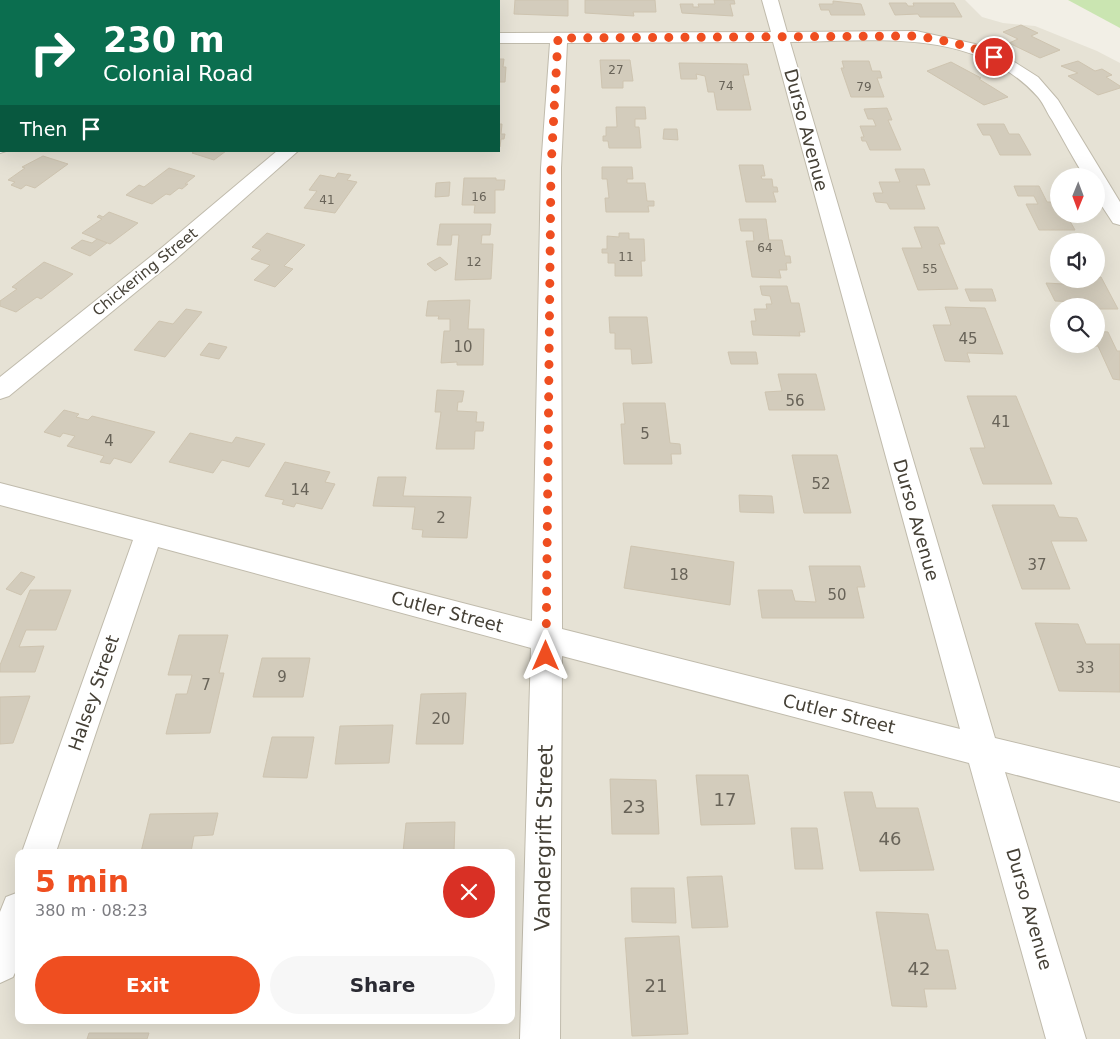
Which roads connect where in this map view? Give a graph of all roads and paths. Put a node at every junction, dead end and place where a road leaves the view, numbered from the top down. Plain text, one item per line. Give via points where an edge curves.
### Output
1 (770, 0) edge
2 (780, 36) junction
3 (500, 38) edge
4 (558, 38) junction
5 (288, 152) edge
6 (1089, 168) edge
7 (1105, 195) edge
8 (1120, 219) edge
9 (0, 390) edge
10 (0, 494) edge
11 (149, 534) junction
12 (546, 638) junction
13 (982, 750) junction
14 (1120, 786) edge
15 (40, 849) edge
16 (15, 921) edge
17 (0, 964) edge
18 (540, 1039) edge
19 (1066, 1039) edge

1 - 2 street, Durso Avenue
2 - 4 street
2 - 6 street via 916,36 946,40 980,50 1008,64 1047,96
2 - 13 street, Durso Avenue
3 - 4 street
4 - 12 street, Vandergrift Street via 551,168
5 - 9 street, Chickering Street
7 - 8 street
10 - 11 street, Cutler Street
11 - 12 street, Cutler Street
11 - 15 street, Halsey Street
12 - 13 street, Cutler Street
12 - 18 street, Vandergrift Street
13 - 14 street, Cutler Street
13 - 19 street, Durso Avenue
16 - 17 street

